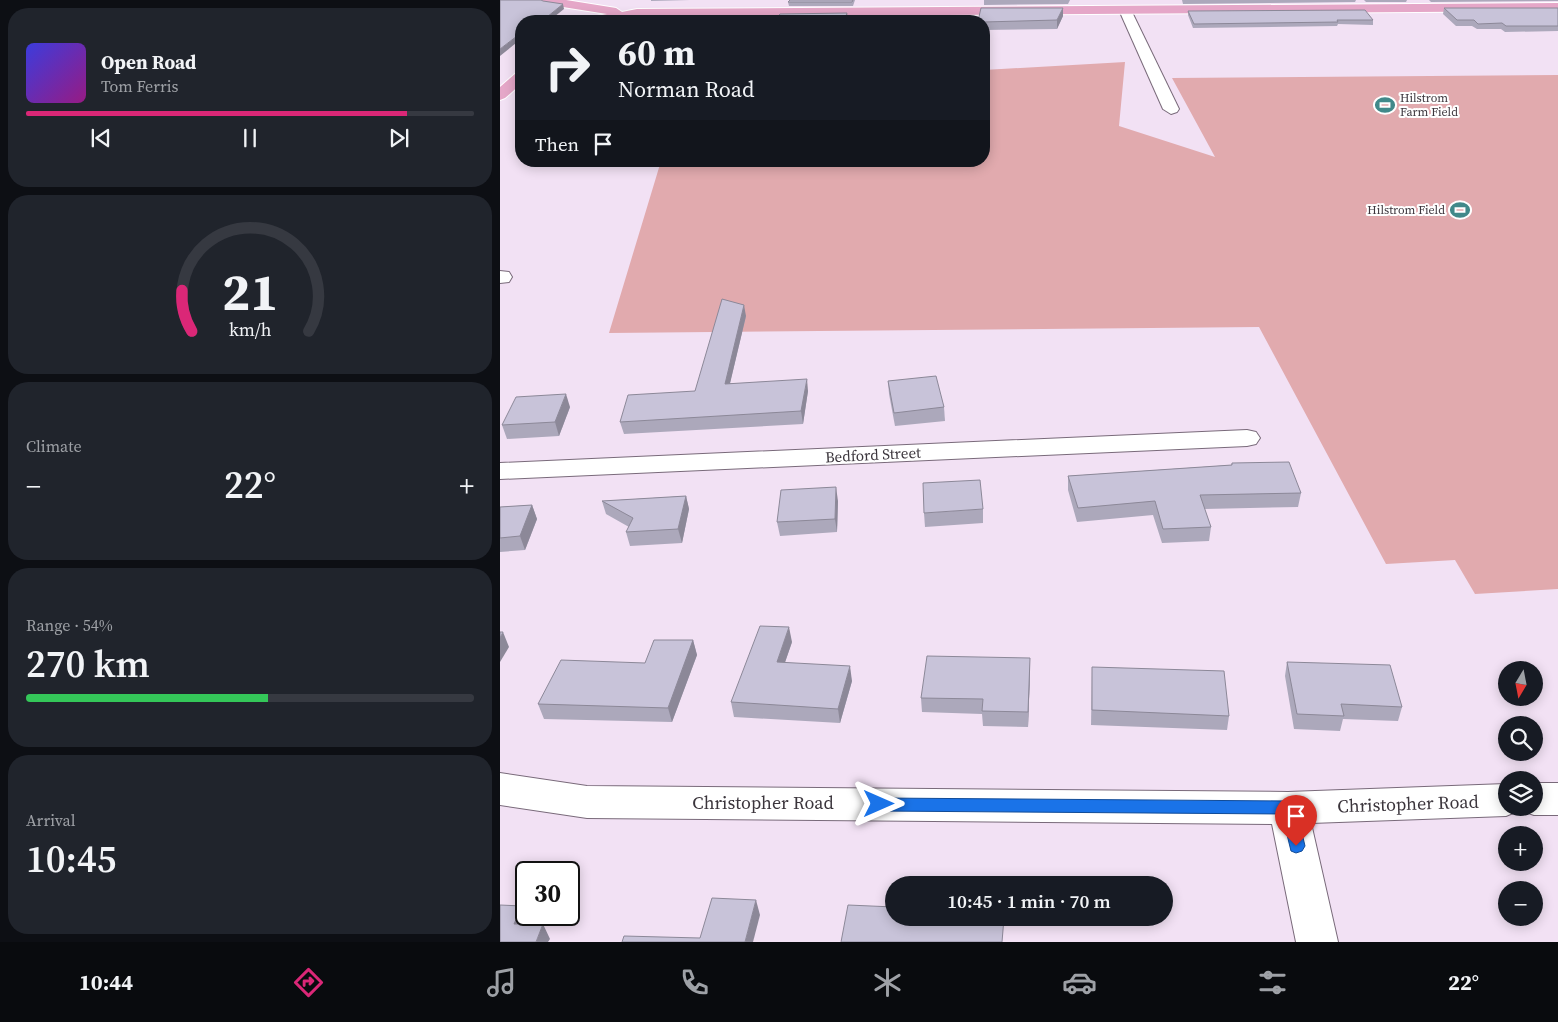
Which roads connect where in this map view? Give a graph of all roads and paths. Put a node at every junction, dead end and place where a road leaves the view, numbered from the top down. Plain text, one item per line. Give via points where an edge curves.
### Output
1 (544, 0) edge
2 (1117, 7) edge
3 (1558, 8) edge
4 (637, 13) junction
5 (626, 15) edge
6 (515, 81) edge
7 (500, 95) edge
8 (1171, 109) dead end
9 (1246, 438) dead end
10 (500, 472) edge
11 (500, 789) edge
12 (1543, 799) edge
13 (1558, 799) edge
14 (1498, 800) edge
15 (1288, 808) junction
16 (1317, 942) edge

1 - 4 main road via 586,9
2 - 3 main road
2 - 4 main road
2 - 8 street
4 - 5 main road
6 - 7 main road
9 - 10 street, Bedford Street
11 - 15 street, Christopher Road via 587,802
12 - 13 street
14 - 15 street, Christopher Road
15 - 16 street

